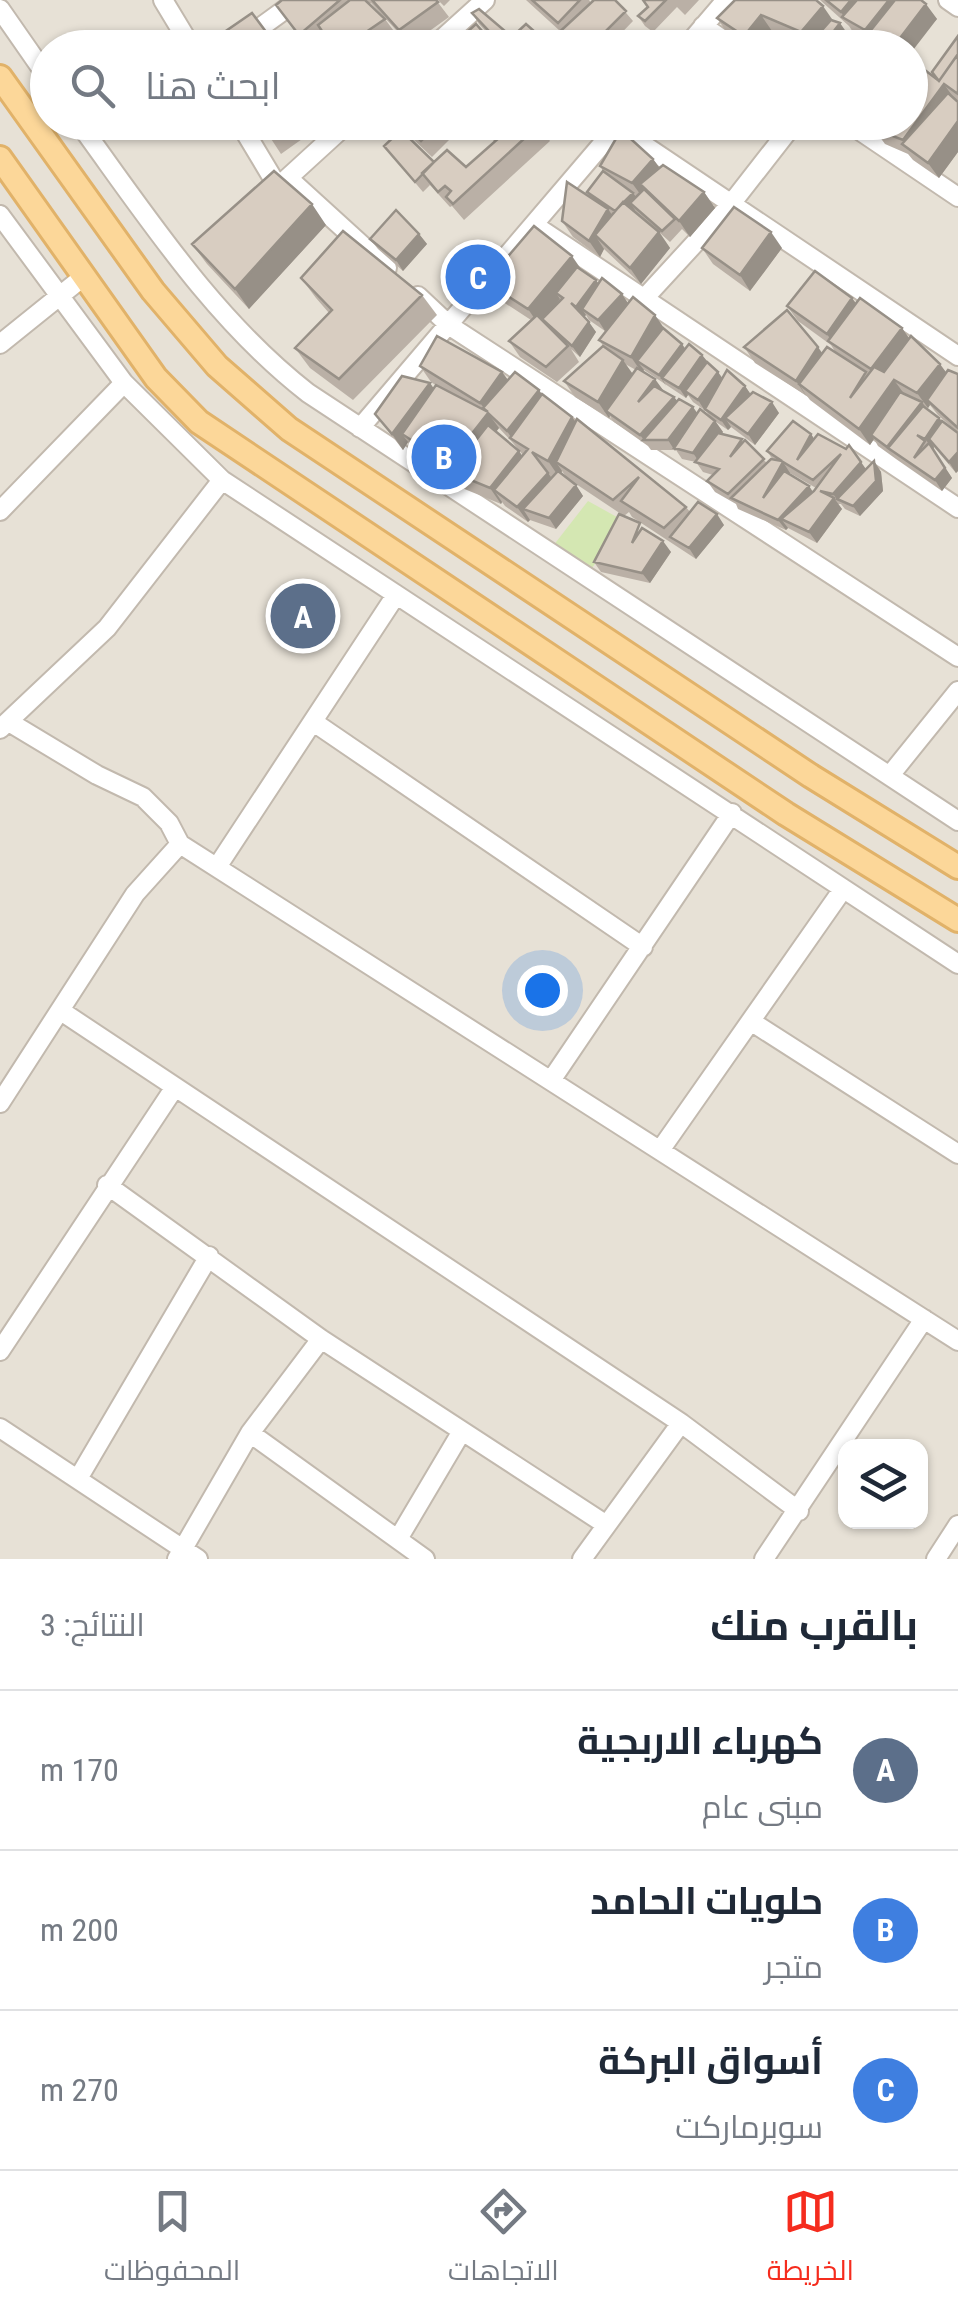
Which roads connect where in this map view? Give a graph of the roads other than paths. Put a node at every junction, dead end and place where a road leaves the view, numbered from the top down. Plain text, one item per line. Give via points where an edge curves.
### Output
1 (163, 0) edge
2 (298, 0) edge
3 (485, 0) edge
4 (725, 0) edge
5 (948, 0) edge
6 (958, 7) edge
7 (0, 10) edge
8 (704, 26) junction
9 (181, 30) edge
10 (257, 30) edge
11 (452, 30) edge
12 (701, 30) edge
13 (710, 30) edge
14 (30, 52) edge
15 (0, 77) edge
16 (30, 119) edge
17 (45, 140) edge
18 (93, 140) edge
19 (249, 140) edge
20 (329, 140) edge
21 (606, 140) edge
22 (640, 140) edge
23 (780, 140) edge
24 (873, 140) edge
25 (0, 158) edge
26 (277, 188) junction
27 (958, 198) edge
28 (731, 204) junction
29 (1, 219) edge
30 (534, 224) junction
31 (82, 278) junction
32 (60, 295) junction
33 (638, 305) junction
34 (450, 326) junction
35 (0, 344) edge
36 (958, 356) edge
37 (124, 383) junction
38 (360, 428) junction
39 (222, 480) junction
40 (956, 501) edge
41 (0, 512) edge
42 (396, 595) junction
43 (531, 643) junction
44 (958, 658) edge
45 (512, 670) junction
46 (958, 690) edge
47 (314, 723) junction
48 (4, 725) edge
49 (891, 774) junction
50 (732, 813) junction
51 (958, 821) edge
52 (180, 844) junction
53 (217, 867) junction
54 (958, 867) edge
55 (843, 889) junction
56 (958, 920) edge
57 (643, 947) junction
58 (958, 964) edge
59 (60, 1011) junction
60 (752, 1022) junction
61 (552, 1079) junction
62 (175, 1087) junction
63 (0, 1103) edge
64 (661, 1149) junction
65 (958, 1154) edge
66 (107, 1185) junction
67 (208, 1256) junction
68 (924, 1319) junction
69 (321, 1339) junction
70 (958, 1342) edge
71 (0, 1351) edge
72 (681, 1423) junction
73 (0, 1428) edge
74 (462, 1431) junction
75 (250, 1433) junction
76 (79, 1477) junction
77 (798, 1511) junction
78 (606, 1524) junction
79 (958, 1525) edge
80 (398, 1540) junction
81 (186, 1556) edge
82 (425, 1559) edge
83 (582, 1559) edge
84 (764, 1559) edge
85 (936, 1559) edge

1 - 9 street
2 - 10 street
3 - 11 street
4 - 8 street
5 - 6 street
7 - 14 street
8 - 12 street
8 - 13 street
15 - 16 main road
17 - 54 main road via 153,290 217,366 289,430
18 - 38 street via 264,358
19 - 26 street
20 - 26 street
21 - 30 street
22 - 28 street
23 - 28 street
24 - 27 street
25 - 31 main road
26 - 34 street
28 - 33 street
28 - 36 street
29 - 32 street
30 - 33 street
30 - 34 street
31 - 32 street
31 - 43 main road via 156,378 199,422
32 - 35 street
32 - 37 street
33 - 40 street
34 - 38 street
34 - 44 street via 567,391
37 - 39 street
37 - 41 street
38 - 49 street
39 - 42 street
39 - 48 street via 107,628
42 - 45 street
42 - 47 street
43 - 45 street
43 - 56 main road
45 - 50 street
46 - 49 street
47 - 53 street
47 - 57 street
48 - 52 street via 144,797
49 - 51 street
50 - 55 street
50 - 57 street
52 - 53 street
52 - 59 street via 135,894
53 - 61 street
55 - 58 street
55 - 60 street
57 - 61 street
59 - 62 street
59 - 63 street
60 - 64 street
60 - 65 street
61 - 64 street
62 - 66 street
62 - 72 street
64 - 68 street
66 - 67 street
66 - 71 street
67 - 69 street
67 - 76 street
68 - 70 street
68 - 77 street
69 - 74 street
69 - 75 street
72 - 77 street
72 - 78 street
73 - 76 street
74 - 78 street
74 - 80 street
75 - 80 street
75 - 81 street
76 - 81 street
77 - 84 street
78 - 83 street
79 - 85 street
80 - 82 street

